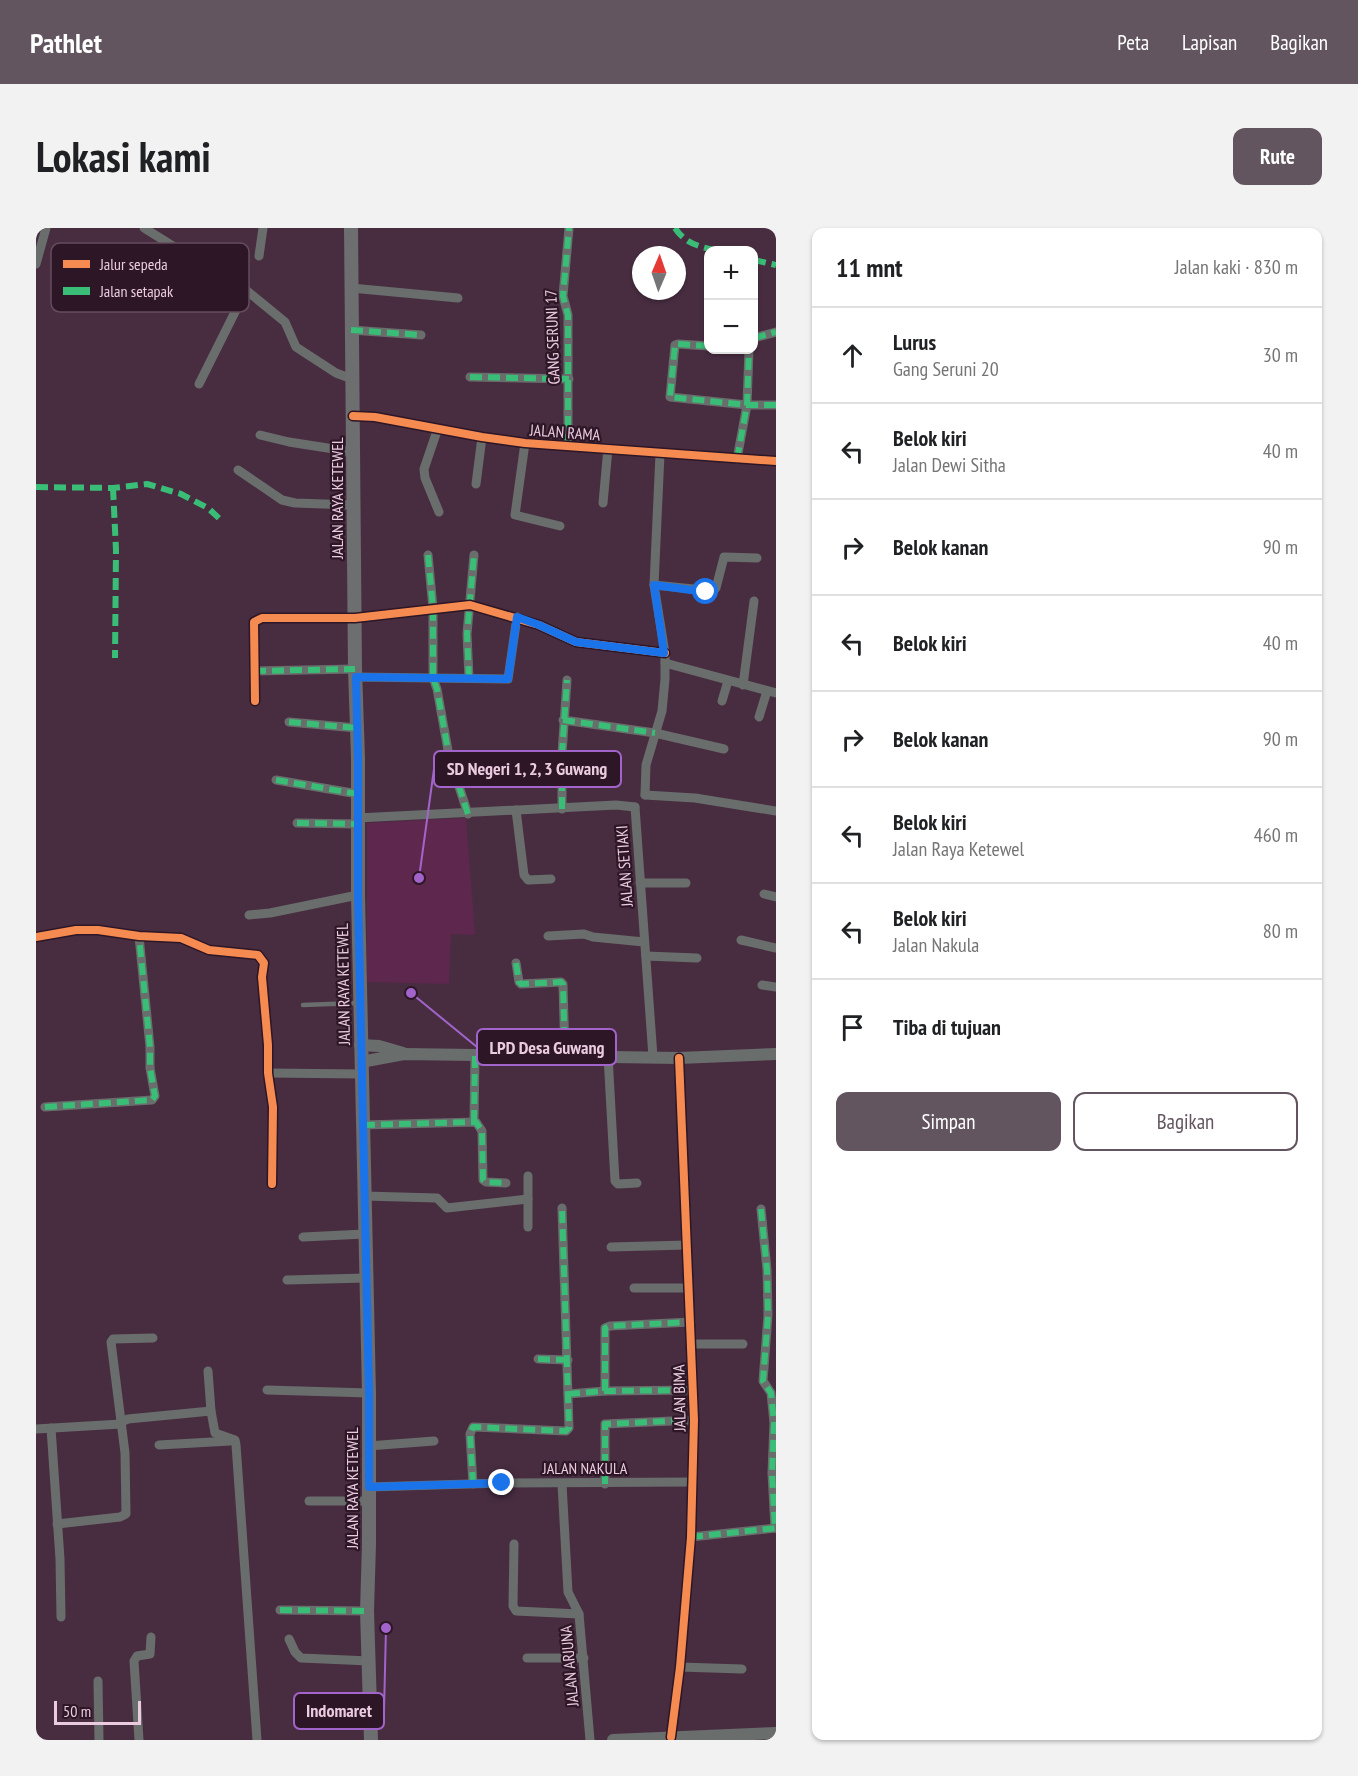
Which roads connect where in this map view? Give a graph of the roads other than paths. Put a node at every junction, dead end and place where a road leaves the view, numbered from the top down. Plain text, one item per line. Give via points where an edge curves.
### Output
1 (46, 228) edge
2 (144, 228) edge
3 (263, 228) edge
4 (351, 228) edge
5 (569, 228) edge
6 (168, 243) edge
7 (259, 256) dead end
8 (36, 264) edge
9 (351, 288) junction
10 (249, 292) edge
11 (458, 298) dead end
12 (235, 312) edge
13 (351, 330) junction
14 (776, 332) edge
15 (421, 335) dead end
16 (758, 337) edge
17 (704, 346) edge
18 (749, 354) edge
19 (470, 377) dead end
20 (352, 379) junction
21 (569, 379) junction
22 (199, 384) dead end
23 (747, 405) junction
24 (776, 405) edge
25 (353, 416) junction
26 (438, 428) junction
27 (260, 435) dead end
28 (482, 437) junction
29 (525, 443) junction
30 (568, 446) junction
31 (608, 448) junction
32 (353, 452) junction
33 (660, 454) junction
34 (737, 459) junction
35 (776, 461) edge
36 (238, 470) dead end
37 (476, 484) dead end
38 (603, 503) dead end
39 (353, 505) junction
40 (439, 512) dead end
41 (560, 526) dead end
42 (428, 555) dead end
43 (474, 555) dead end
44 (757, 558) dead end
45 (654, 585) junction
46 (754, 601) dead end
47 (470, 605) junction
48 (433, 608) junction
49 (517, 617) junction
50 (355, 618) junction
51 (664, 653) junction
52 (665, 663) junction
53 (254, 671) junction
54 (356, 673) junction
55 (433, 678) junction
56 (469, 678) junction
57 (567, 680) dead end
58 (728, 681) junction
59 (743, 685) junction
60 (771, 692) edge
61 (255, 701) dead end
62 (722, 701) dead end
63 (759, 717) dead end
64 (563, 720) junction
65 (289, 722) dead end
66 (357, 729) junction
67 (655, 733) junction
68 (724, 749) dead end
69 (276, 780) dead end
70 (358, 794) junction
71 (645, 795) junction
72 (635, 807) junction
73 (562, 809) junction
74 (516, 810) junction
75 (776, 811) edge
76 (468, 814) junction
77 (357, 821) junction
78 (297, 823) dead end
79 (551, 879) dead end
80 (640, 883) junction
81 (686, 883) dead end
82 (764, 894) dead end
83 (358, 895) junction
84 (776, 897) edge
85 (249, 915) dead end
86 (138, 936) junction
87 (548, 936) dead end
88 (36, 937) edge
89 (741, 940) dead end
90 (644, 942) junction
91 (776, 948) edge
92 (646, 956) junction
93 (697, 958) dead end
94 (516, 963) dead end
95 (762, 985) dead end
96 (776, 987) edge
97 (360, 1003) junction
98 (303, 1005) dead end
99 (360, 1045) junction
100 (404, 1054) junction
101 (475, 1054) junction
102 (776, 1054) edge
103 (565, 1056) junction
104 (608, 1056) junction
105 (653, 1057) junction
106 (679, 1058) junction
107 (361, 1068) junction
108 (268, 1073) junction
109 (45, 1107) dead end
110 (474, 1122) junction
111 (363, 1125) junction
112 (528, 1176) dead end
113 (506, 1183) dead end
114 (272, 1184) dead end
115 (638, 1184) dead end
116 (364, 1196) junction
117 (528, 1199) junction
118 (562, 1208) dead end
119 (761, 1209) dead end
120 (528, 1227) dead end
121 (365, 1234) junction
122 (303, 1237) dead end
123 (687, 1245) junction
124 (611, 1247) dead end
125 (366, 1278) junction
126 (287, 1280) dead end
127 (634, 1288) dead end
128 (689, 1288) junction
129 (691, 1322) junction
130 (153, 1338) dead end
131 (692, 1344) junction
132 (743, 1344) dead end
133 (538, 1359) dead end
134 (568, 1360) junction
135 (207, 1371) dead end
136 (267, 1390) dead end
137 (693, 1390) junction
138 (605, 1391) junction
139 (369, 1393) junction
140 (568, 1394) junction
141 (211, 1411) junction
142 (694, 1420) junction
143 (121, 1423) junction
144 (51, 1428) junction
145 (36, 1429) edge
146 (236, 1441) junction
147 (434, 1441) dead end
148 (159, 1445) dead end
149 (368, 1446) junction
150 (693, 1482) junction
151 (473, 1484) junction
152 (562, 1484) junction
153 (605, 1484) junction
154 (368, 1494) junction
155 (309, 1502) dead end
156 (57, 1524) junction
157 (776, 1528) edge
158 (691, 1538) junction
159 (514, 1544) dead end
160 (280, 1610) dead end
161 (367, 1611) junction
162 (579, 1614) junction
163 (61, 1617) dead end
164 (151, 1636) dead end
165 (289, 1639) dead end
166 (527, 1658) dead end
167 (584, 1658) junction
168 (369, 1661) junction
169 (680, 1667) junction
170 (742, 1669) dead end
171 (98, 1682) dead end
172 (776, 1733) edge
173 (676, 1738) edge
174 (99, 1740) edge
175 (139, 1740) edge
176 (257, 1740) edge
177 (371, 1740) edge
178 (590, 1740) edge
179 (613, 1740) edge

1 - 8 street
2 - 6 street
3 - 7 street
4 - 9 main road, JALAN RAYA KETEWEL
5 - 21 street, GANG SERUNI 17 via 563,296 568,315
9 - 11 street
9 - 13 main road, JALAN RAYA KETEWEL
10 - 20 street via 285,322 296,347
12 - 22 street
13 - 15 street
13 - 20 main road, JALAN RAYA KETEWEL
14 - 16 street
17 - 23 street via 675,345 670,397
18 - 23 street
19 - 21 street
20 - 25 main road, JALAN RAYA KETEWEL
21 - 30 street, GANG SERUNI 17
23 - 24 street
23 - 34 street
25 - 26 street, JALAN RAMA
25 - 32 main road, JALAN RAYA KETEWEL
26 - 28 street, JALAN RAMA
26 - 40 street via 424,469
27 - 32 street
28 - 29 street, JALAN RAMA
28 - 37 street
29 - 30 street, JALAN RAMA
29 - 41 street via 515,514
30 - 31 street, JALAN RAMA
31 - 33 street, JALAN RAMA
31 - 38 street
32 - 39 main road, JALAN RAYA KETEWEL
33 - 34 street, JALAN RAMA
33 - 45 street
34 - 35 street, JALAN RAMA
36 - 39 street via 282,500
39 - 50 main road, JALAN RAYA KETEWEL
42 - 48 street
43 - 47 street
44 - 45 street via 724,557 713,591
45 - 51 street
46 - 59 street
47 - 48 street
47 - 49 street
47 - 56 street
48 - 50 street
48 - 55 street
49 - 51 street via 576,642
49 - 56 street via 509,678
50 - 53 street via 257,619
50 - 54 main road, JALAN RAYA KETEWEL
51 - 52 street
52 - 58 street
52 - 67 street via 662,711
53 - 54 street
53 - 61 street
54 - 55 street
54 - 66 main road, JALAN RAYA KETEWEL
55 - 56 street
55 - 76 street via 449,756
57 - 64 street
58 - 59 street
58 - 62 street
59 - 60 street
60 - 63 street
64 - 67 street
64 - 73 street
65 - 66 street
66 - 70 main road, JALAN RAYA KETEWEL
67 - 68 street
67 - 71 street via 646,765
69 - 70 street
70 - 77 main road, JALAN RAYA KETEWEL
71 - 72 street
71 - 75 street via 695,798
72 - 73 street, JALAN SETIAKI
72 - 80 street, JALAN SETIAKI
73 - 74 street, JALAN SETIAKI
74 - 76 street, JALAN SETIAKI
74 - 79 street via 524,875 528,880
76 - 77 street, JALAN SETIAKI
77 - 78 street, JALAN SETIAKI
77 - 83 main road, JALAN RAYA KETEWEL
80 - 81 street
80 - 90 street, JALAN SETIAKI
82 - 84 street
83 - 85 street
83 - 97 main road, JALAN RAYA KETEWEL
86 - 88 street via 86,929
86 - 108 street via 181,938 210,950 258,955 264,963
86 - 109 street via 155,1096 152,1100
87 - 90 street via 584,934
89 - 91 street
90 - 92 street, JALAN SETIAKI
92 - 93 street
92 - 105 street, JALAN SETIAKI
94 - 103 street via 519,984 563,984
95 - 96 street
97 - 98 lane
97 - 99 main road, JALAN RAYA KETEWEL
99 - 100 street
99 - 107 main road, JALAN RAYA KETEWEL
100 - 101 street
100 - 107 street
101 - 103 street
101 - 110 street
102 - 106 street
103 - 104 street
104 - 105 street
104 - 115 street via 615,1181
105 - 106 street
106 - 123 street, JALAN BIMA
107 - 108 street
107 - 111 main road, JALAN RAYA KETEWEL
108 - 114 street via 273,1107
110 - 111 street
110 - 113 street via 482,1131 483,1180
111 - 116 main road, JALAN RAYA KETEWEL
112 - 117 street
116 - 117 street via 437,1198 447,1208
116 - 121 main road, JALAN RAYA KETEWEL
117 - 120 street
118 - 134 street
119 - 157 street via 768,1315 763,1381 771,1393 774,1424
121 - 122 street
121 - 125 main road, JALAN RAYA KETEWEL
123 - 124 street
123 - 128 street, JALAN BIMA
125 - 126 street
125 - 139 main road, JALAN RAYA KETEWEL
127 - 128 street
128 - 129 street, JALAN BIMA
129 - 131 street, JALAN BIMA
129 - 138 street via 605,1328
130 - 143 street via 111,1342
131 - 132 street
131 - 137 street, JALAN BIMA
133 - 134 street
134 - 140 street
135 - 141 street
136 - 139 street
137 - 138 street
137 - 142 street, JALAN BIMA
138 - 140 street
139 - 149 main road, JALAN RAYA KETEWEL
140 - 151 street via 566,1431 471,1429
141 - 143 street via 128,1419
141 - 146 street via 215,1433
142 - 150 street, JALAN BIMA
142 - 153 street via 605,1424
143 - 144 street
143 - 156 street via 126,1514
144 - 145 street
144 - 156 street
146 - 148 street
146 - 176 street
147 - 149 street
149 - 154 main road, JALAN RAYA KETEWEL
150 - 153 street, JALAN NAKULA
150 - 158 street, JALAN BIMA
151 - 152 street, JALAN NAKULA
151 - 154 street, JALAN NAKULA
152 - 153 street, JALAN NAKULA
152 - 162 street, JALAN ARJUNA via 568,1592
154 - 155 street, JALAN NAKULA
154 - 161 main road, JALAN RAYA KETEWEL
156 - 163 street
157 - 158 street
158 - 169 street, JALAN BIMA
159 - 162 street via 516,1611
160 - 161 street
161 - 168 main road, JALAN RAYA KETEWEL
162 - 167 street, JALAN ARJUNA
164 - 175 street via 150,1654 137,1656 134,1661
165 - 168 street via 301,1658
166 - 167 street
167 - 178 street, JALAN ARJUNA
168 - 177 main road, JALAN RAYA KETEWEL
169 - 170 street
169 - 173 street, JALAN BIMA
171 - 174 street
172 - 173 street
173 - 179 street

